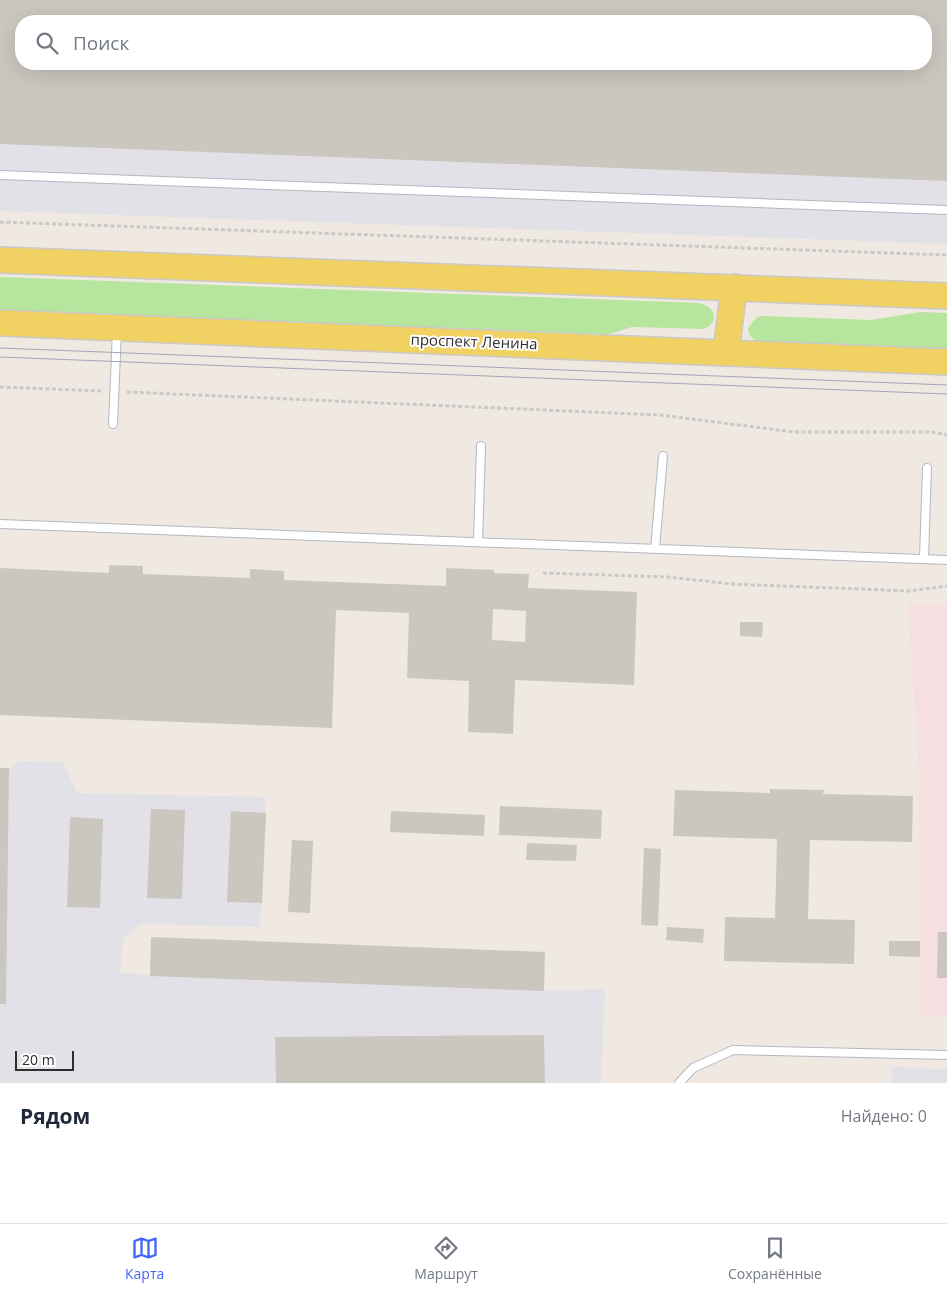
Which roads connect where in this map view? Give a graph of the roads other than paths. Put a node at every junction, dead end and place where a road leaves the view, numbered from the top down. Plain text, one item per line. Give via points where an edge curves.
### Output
1 (0, 175) edge
2 (947, 210) edge
3 (0, 260) edge
4 (734, 287) junction
5 (947, 296) edge
6 (0, 323) edge
7 (117, 328) junction
8 (726, 352) junction
9 (947, 362) edge
10 (113, 424) dead end
11 (481, 446) dead end
12 (663, 456) dead end
13 (927, 468) dead end
14 (0, 524) edge
15 (478, 542) junction
16 (656, 549) junction
17 (924, 559) junction
18 (947, 560) edge
19 (947, 1055) edge
20 (679, 1083) edge

1 - 2 lane
3 - 4 main road
4 - 5 main road
4 - 8 main road
6 - 7 main road, проспект Ленина
7 - 8 main road, проспект Ленина
7 - 10 lane
8 - 9 main road, проспект Ленина
11 - 15 lane
12 - 16 lane
13 - 17 lane
14 - 15 lane
15 - 16 lane
16 - 17 lane
17 - 18 lane
19 - 20 lane via 733,1050 693,1068

